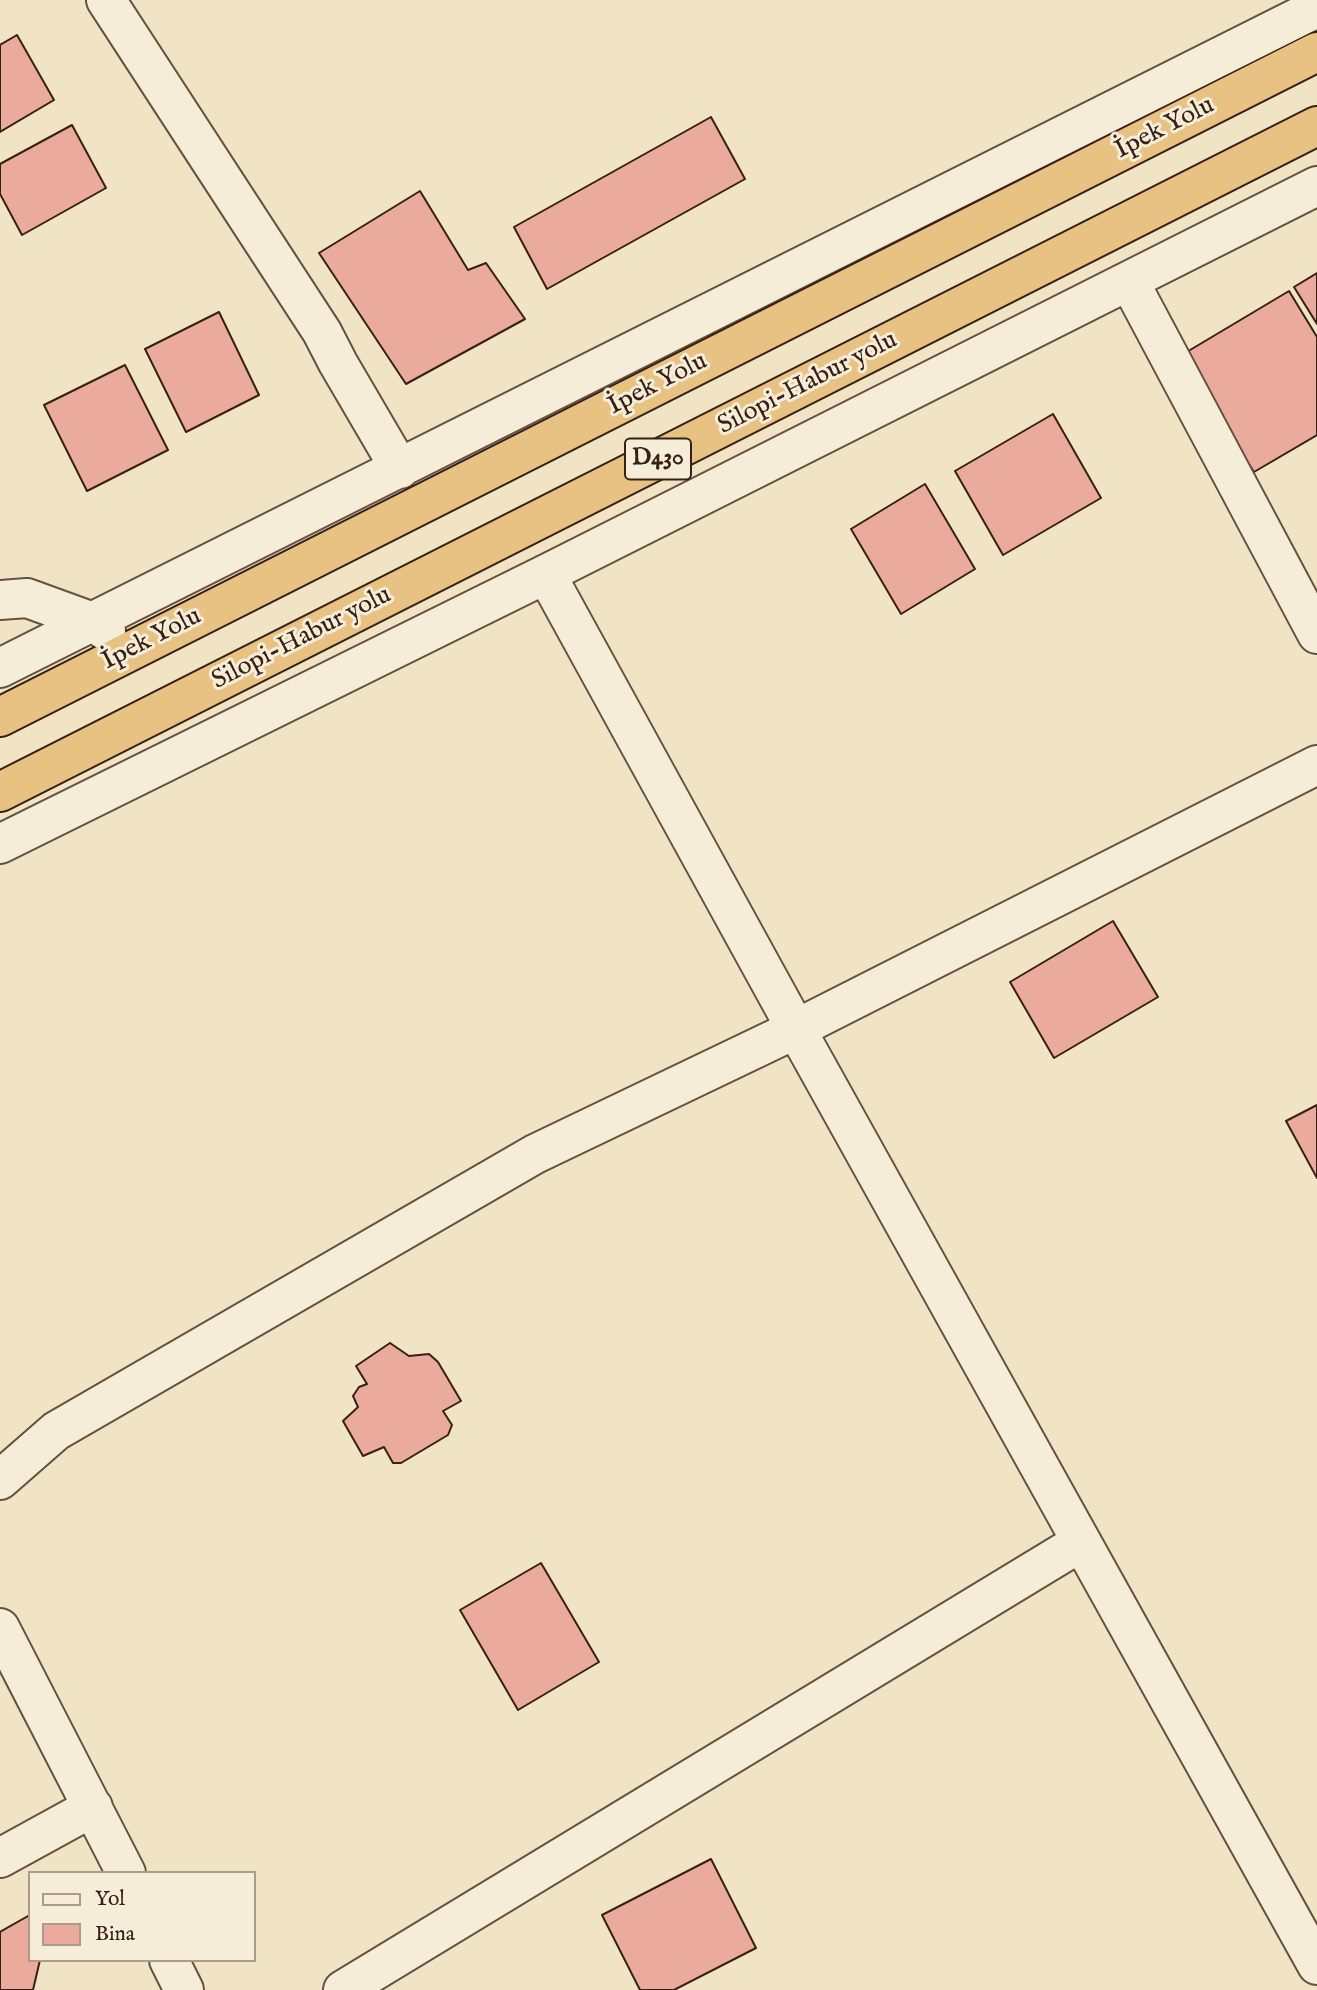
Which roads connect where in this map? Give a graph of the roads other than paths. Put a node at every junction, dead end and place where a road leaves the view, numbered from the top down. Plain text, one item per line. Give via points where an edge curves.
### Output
1 (106, 0) edge
2 (1314, 6) edge
3 (1317, 52) edge
4 (1317, 126) edge
5 (1317, 186) edge
6 (1129, 281) junction
7 (400, 469) junction
8 (546, 574) junction
9 (0, 600) edge
10 (93, 622) junction
11 (1317, 634) edge
12 (135, 649) junction
13 (0, 668) edge
14 (0, 717) edge
15 (1317, 765) edge
16 (0, 792) edge
17 (0, 844) edge
18 (796, 1029) junction
19 (0, 1480) edge
20 (1081, 1542) junction
21 (0, 1628) edge
22 (93, 1807) junction
23 (0, 1858) edge
24 (125, 1871) edge
25 (170, 1962) edge
26 (1317, 1965) edge
27 (184, 1990) edge
28 (343, 1990) edge

1 - 7 street via 322,332
2 - 7 street
3 - 12 highway, İpek Yolu / D430
4 - 16 highway, Silopi-Habur yolu / D430
5 - 6 street
6 - 8 street
6 - 11 street
7 - 10 street
8 - 17 street
8 - 18 street
9 - 10 street via 27,598
10 - 12 street
10 - 13 street
12 - 14 highway, İpek Yolu / D430
15 - 18 street
18 - 19 street via 535,1154 56,1432
18 - 20 street
20 - 26 street
20 - 28 street
21 - 22 street
22 - 23 street
22 - 24 street
25 - 27 street

